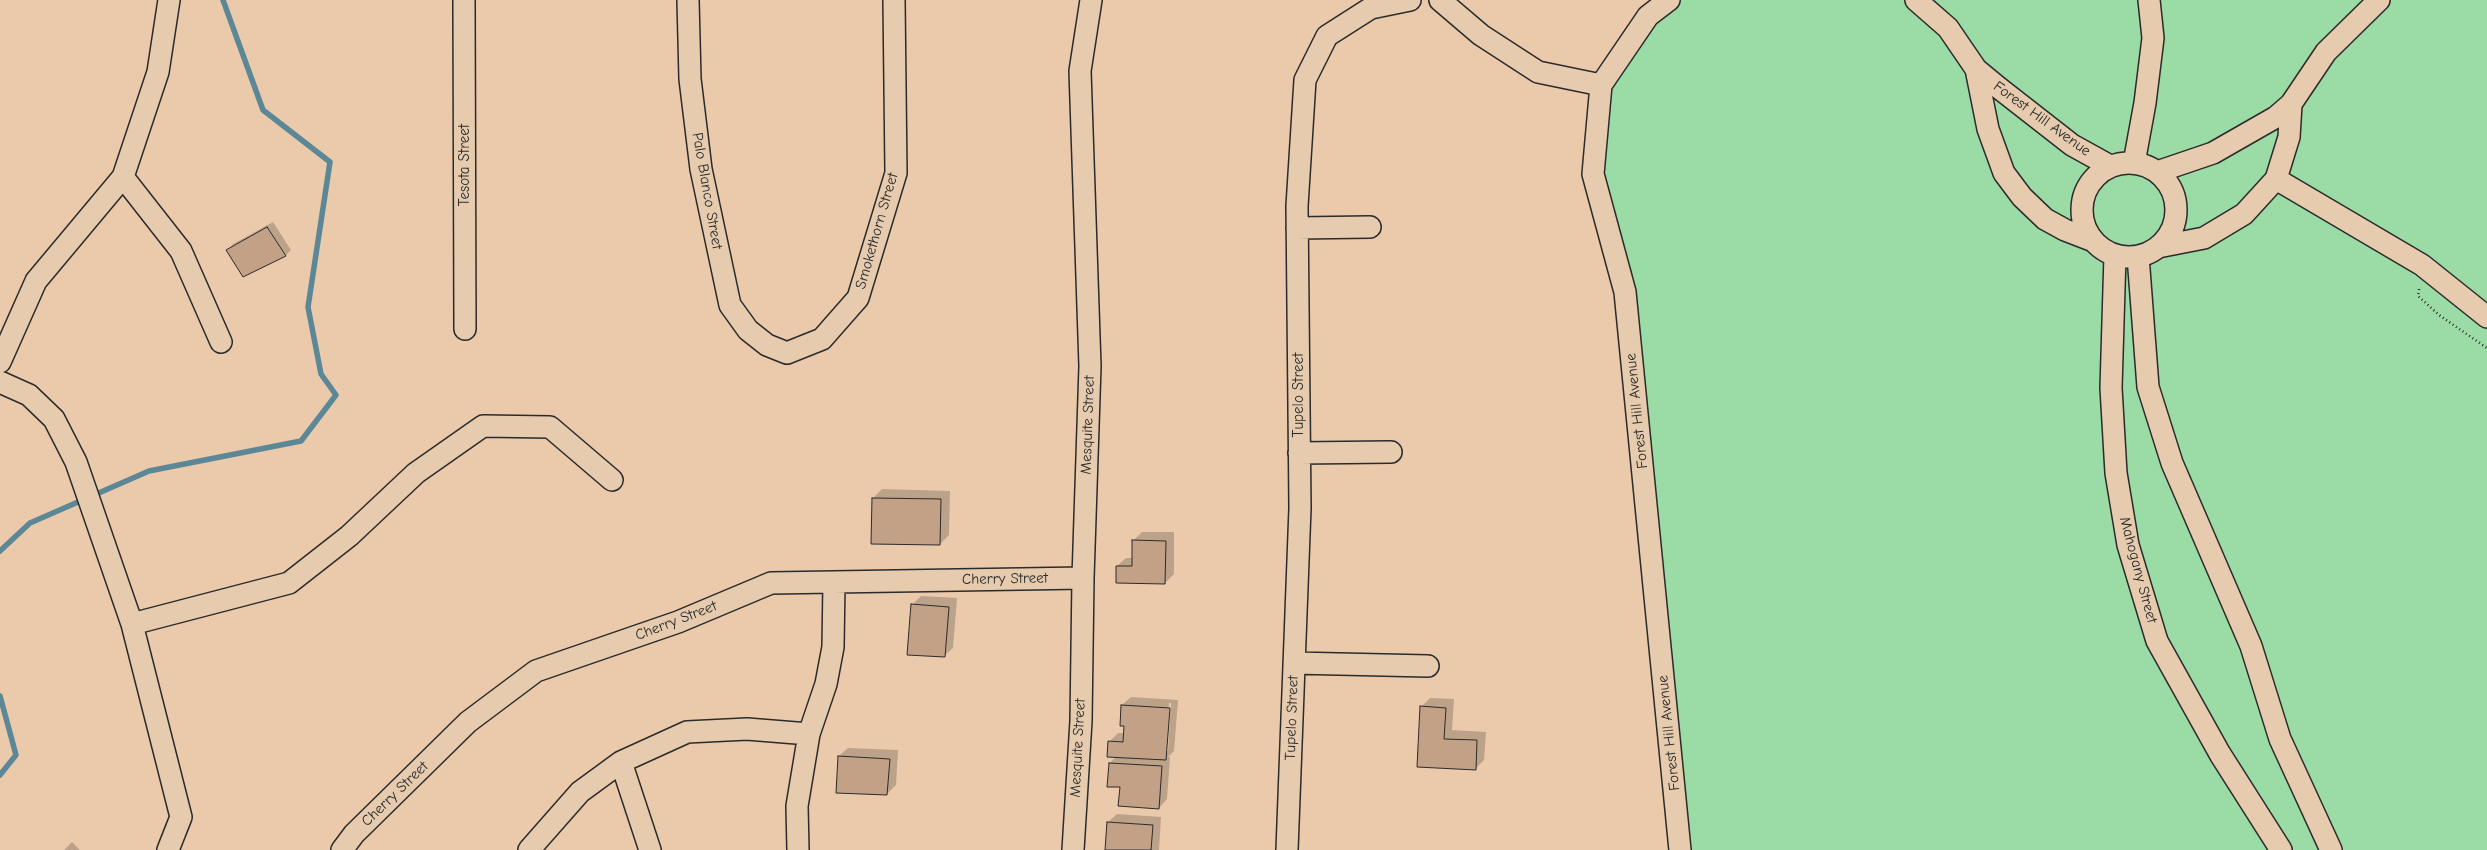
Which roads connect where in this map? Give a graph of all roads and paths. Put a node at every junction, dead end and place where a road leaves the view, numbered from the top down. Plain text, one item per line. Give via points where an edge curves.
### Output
1 (169, 0) edge
2 (464, 0) edge
3 (688, 0) edge
4 (894, 0) edge
5 (1091, 0) edge
6 (1410, 0) edge
7 (1440, 0) edge
8 (1670, 0) edge
9 (1916, 0) edge
10 (2149, 0) edge
11 (2379, 0) edge
12 (1976, 69) junction
13 (1601, 86) junction
14 (2291, 104) junction
15 (2134, 163) junction
16 (2110, 166) junction
17 (2157, 172) junction
18 (123, 177) junction
19 (2276, 179) junction
20 (1370, 227) dead end
21 (1297, 228) junction
22 (2091, 240) junction
23 (2158, 248) junction
24 (2115, 255) junction
25 (2138, 256) junction
26 (2422, 264) junction
27 (2487, 317) edge
28 (465, 330) dead end
29 (221, 342) dead end
30 (2487, 348) edge
31 (787, 353) joint
32 (0, 362) edge
33 (0, 382) edge
34 (1391, 452) dead end
35 (1299, 453) junction
36 (612, 480) dead end
37 (1083, 578) junction
38 (834, 583) junction
39 (132, 624) junction
40 (1294, 663) junction
41 (1428, 666) dead end
42 (809, 734) junction
43 (621, 762) junction
44 (168, 850) edge
45 (342, 850) edge
46 (529, 850) edge
47 (650, 850) edge
48 (798, 850) edge
49 (1073, 850) edge
50 (1287, 850) edge
51 (1680, 850) edge
52 (2282, 850) edge
53 (2331, 850) edge

1 - 18 street via 158,72
2 - 28 street, Tesota Street
3 - 31 street, Palo Blanco Street via 690,79 701,169 730,305 748,330 767,345
4 - 31 street, Smokethorn Street via 894,180 858,298 822,340
5 - 37 street, Mesquite Street via 1080,71 1090,366
6 - 21 street, Tupelo Street via 1370,8 1327,36 1320,49 1305,80
7 - 13 street via 1481,35 1538,72
8 - 13 street, Forest Hill Avenue via 1648,16
9 - 12 street, Forest Hill Avenue via 1948,28
10 - 15 street via 2152,38 2145,103
11 - 14 street via 2326,52
12 - 16 street, Forest Hill Avenue via 2072,145
12 - 22 street, Forest Hill Avenue via 1988,129 2004,173 2022,198 2045,219
13 - 51 street, Forest Hill Avenue via 1593,174 1625,292
14 - 17 street via 2276,116 2213,153
14 - 19 street via 2289,137
15 - 16 street
15 - 17 street
16 - 22 street via 2090,182 2083,199 2081,217
17 - 23 street via 2172,191 2176,216 2173,228
18 - 29 street via 181,251
18 - 32 street via 36,281
19 - 23 street via 2244,214 2204,238
19 - 26 street
20 - 21 street
21 - 35 street, Tupelo Street
22 - 24 street via 2100,248
23 - 25 street
24 - 25 street via 2123,258
24 - 52 street, Mahogany Street via 2111,388 2116,473 2128,545 2157,641 2220,754
25 - 53 street via 2148,387 2172,463 2251,646 2280,739
26 - 27 street
26 - 30 path via 2418,296 2438,315
33 - 39 street via 29,396 54,420 76,462
34 - 35 street
35 - 40 street, Tupelo Street via 1300,508
36 - 39 street via 550,427 484,426 416,472 349,536 289,583
37 - 38 street, Cherry Street
37 - 49 street, Mesquite Street via 1081,721
38 - 42 street via 833,647 826,684
38 - 45 street, Cherry Street via 771,583 678,622 536,670 468,722 354,834
39 - 44 street via 180,817
40 - 41 street
40 - 50 street, Tupelo Street
42 - 43 street via 747,729 687,732
42 - 48 street via 797,806
43 - 46 street via 580,792
43 - 47 street

